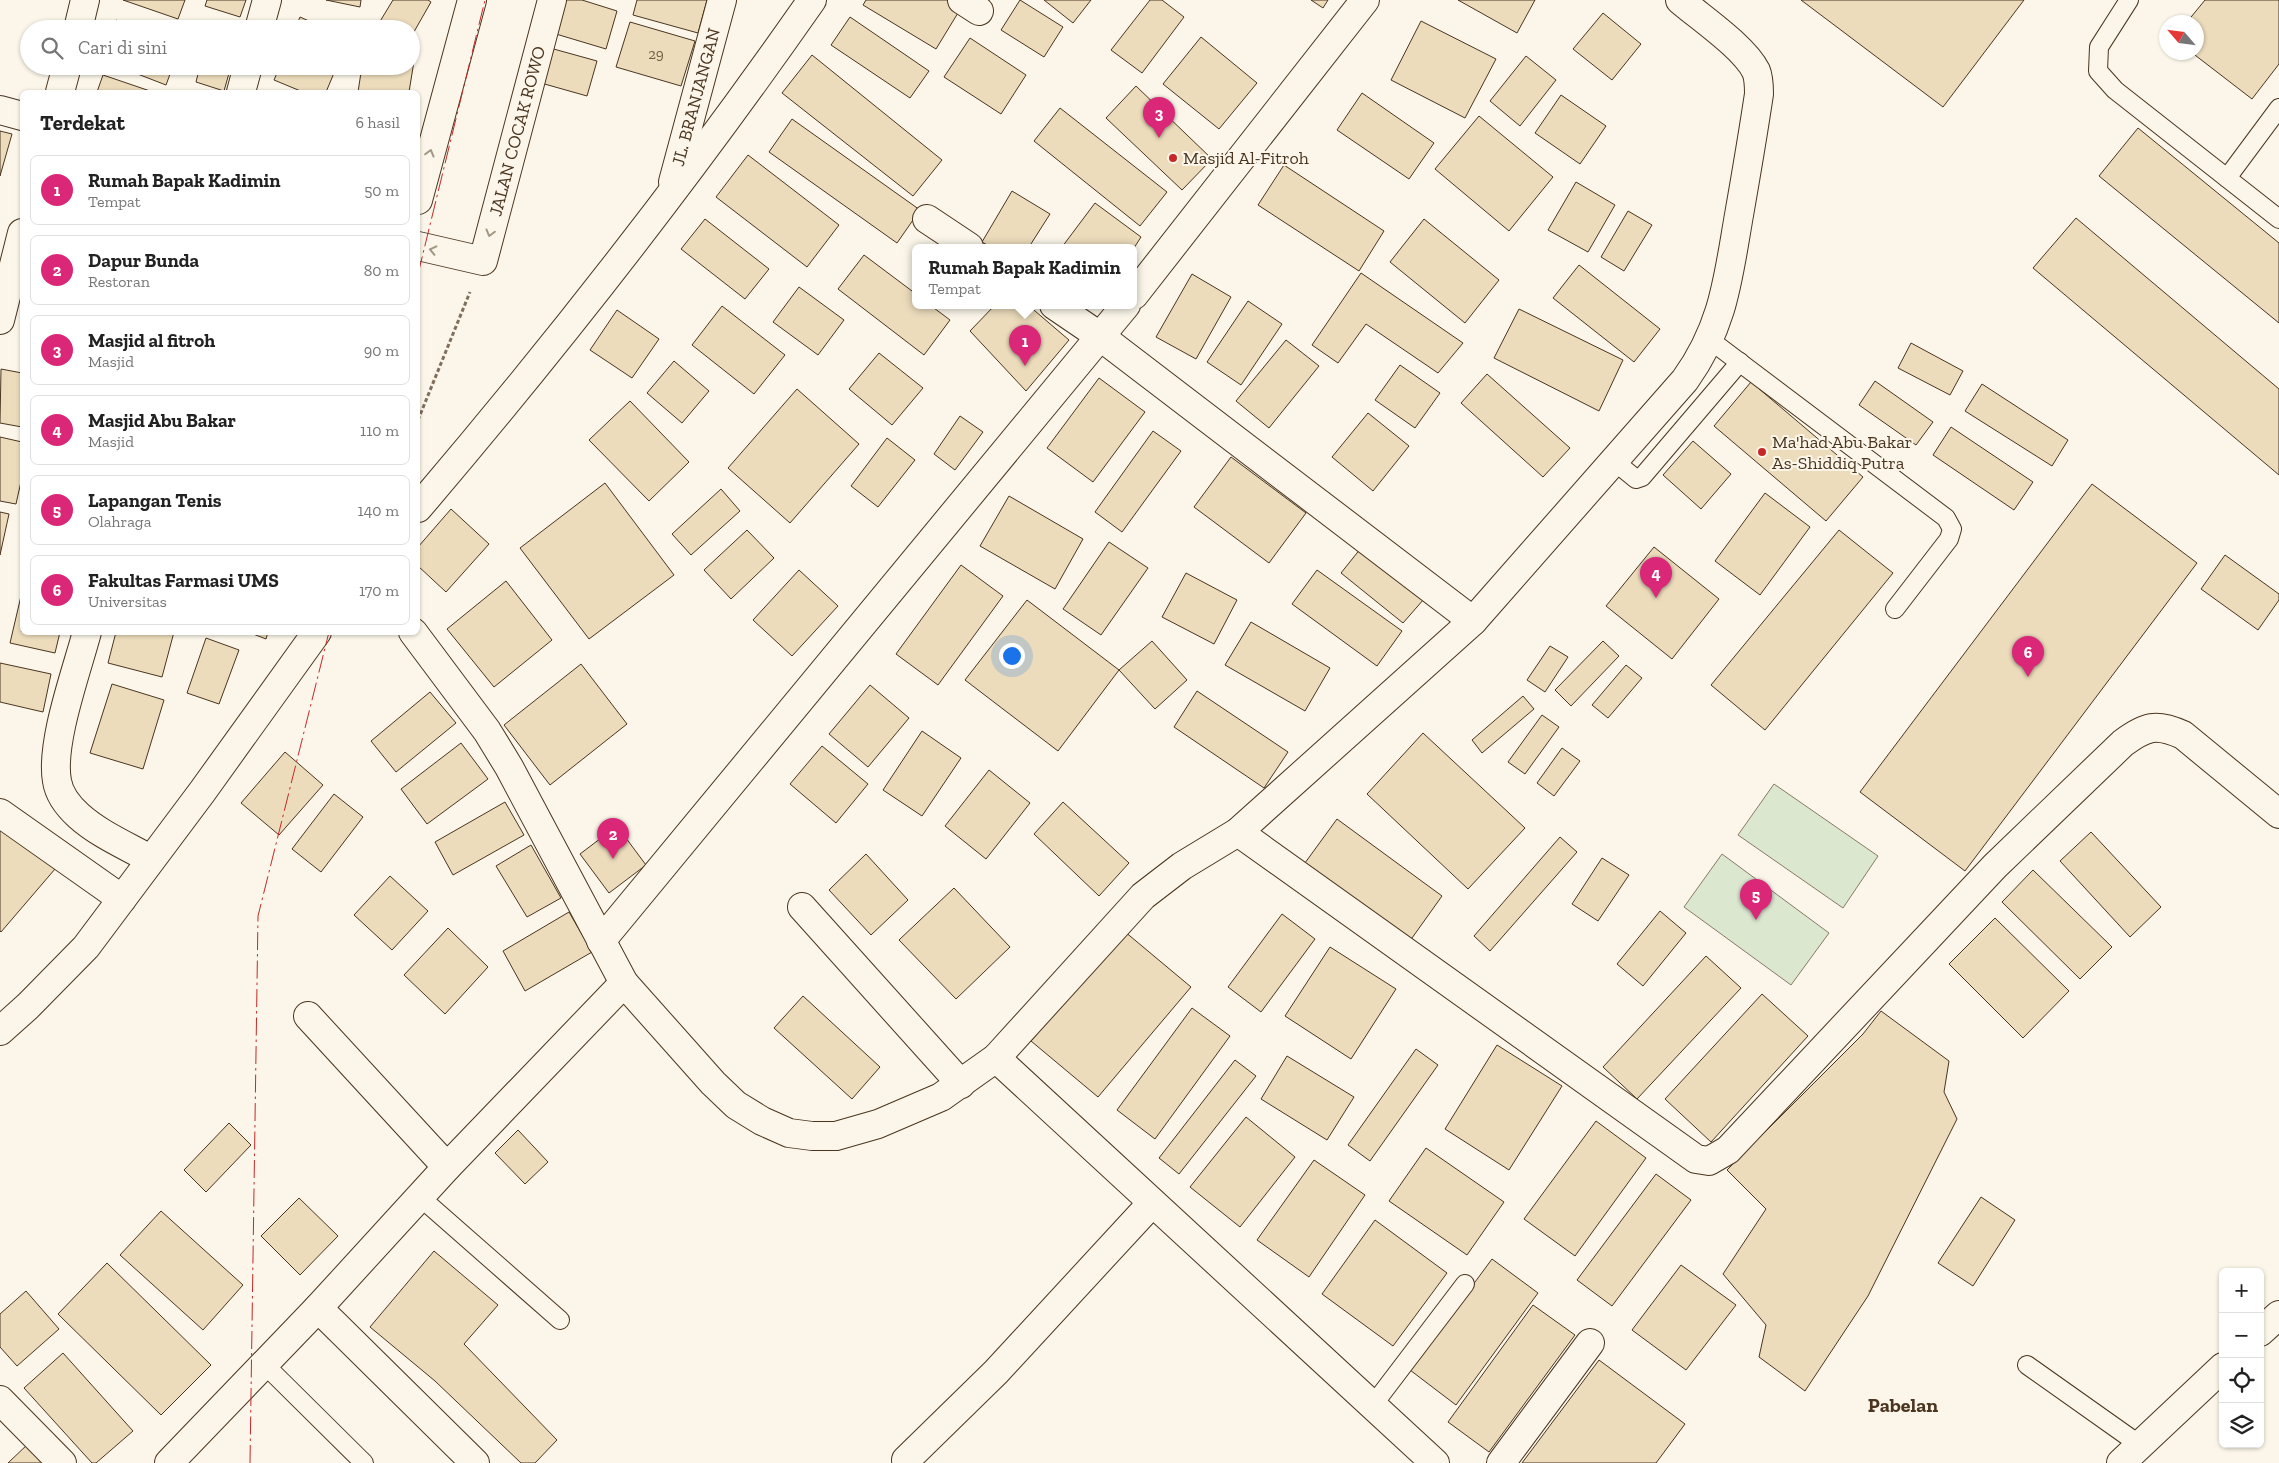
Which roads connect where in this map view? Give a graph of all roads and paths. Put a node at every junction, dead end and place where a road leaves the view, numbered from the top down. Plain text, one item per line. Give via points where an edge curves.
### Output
1 (85, 0) edge
2 (267, 0) edge
3 (472, 0) edge
4 (552, 0) edge
5 (722, 0) edge
6 (812, 0) edge
7 (1365, 0) edge
8 (1680, 0) edge
9 (2129, 0) edge
10 (80, 20) edge
11 (261, 20) edge
12 (65, 75) edge
13 (246, 75) edge
14 (61, 90) edge
15 (242, 90) edge
16 (2279, 108) edge
17 (0, 110) edge
18 (20, 115) edge
19 (2227, 178) junction
20 (420, 193) edge
21 (670, 196) junction
22 (2279, 218) edge
23 (927, 219) dead end
24 (20, 241) edge
25 (964, 244) edge
26 (420, 246) edge
27 (483, 261) junction
28 (1137, 291) edge
29 (1060, 309) edge
30 (1123, 309) edge
31 (0, 320) edge
32 (1101, 337) junction
33 (1710, 340) junction
34 (1740, 362) junction
35 (420, 415) edge
36 (1614, 461) junction
37 (420, 506) edge
38 (1895, 609) dead end
39 (1473, 621) junction
40 (87, 635) edge
41 (315, 635) edge
42 (414, 635) edge
43 (0, 813) edge
44 (2279, 814) edge
45 (1238, 832) junction
46 (150, 860) junction
47 (122, 899) junction
48 (802, 907) dead end
49 (601, 942) junction
50 (624, 983) junction
51 (308, 1016) dead end
52 (0, 1031) edge
53 (996, 1058) junction
54 (961, 1084) junction
55 (446, 1168) junction
56 (420, 1197) junction
57 (1152, 1203) junction
58 (1465, 1284) dead end
59 (318, 1308) junction
60 (2279, 1315) edge
61 (560, 1320) dead end
62 (2264, 1328) edge
63 (1590, 1343) dead end
64 (264, 1364) junction
65 (2027, 1366) dead end
66 (2219, 1372) edge
67 (0, 1400) edge
68 (1372, 1405) junction
69 (2130, 1454) edge
70 (906, 1460) dead end
71 (62, 1463) edge
72 (168, 1463) edge
73 (364, 1463) edge
74 (475, 1463) edge
75 (1435, 1463) edge
76 (1501, 1463) edge

1 - 10 street
2 - 11 street
20 -> 3 street
4 -> 27 street, JALAN COCAK ROWO
5 - 21 street, JL. BRANJANGAN
6 - 21 street
7 - 28 street
8 - 33 street via 1742,53 1759,81 1726,290
9 - 19 lane via 2099,47 2098,71 2115,90
12 - 14 street
13 - 15 street
16 - 19 lane
17 - 18 street
19 - 22 lane
21 - 37 street via 500,411
23 - 25 street
24 - 31 street
27 -> 26 street
27 - 35 path
29 - 32 street
30 - 32 street
32 - 39 street
32 - 49 street
33 - 34 lane
33 - 36 street via 1685,380
34 - 36 lane via 1642,477 1630,476
34 - 38 lane via 1946,518 1952,529 1949,539
36 - 39 street
39 - 45 street
40 - 46 street via 62,720 57,782 65,799 79,816
41 - 46 street
42 - 49 street via 487,731 509,767
43 - 47 street
44 - 45 street via 2183,735 2167,728 2153,727 2138,732 1995,866 1728,1150 1709,1161 1696,1159
45 - 53 street via 1182,866 1143,896
46 - 47 street
47 - 52 street via 86,947
48 - 54 street
49 - 50 street
50 - 54 street via 736,1105 789,1133 836,1136 858,1131 941,1097
50 - 55 street
51 - 55 street
53 - 54 street
53 - 57 street
55 - 56 street
56 - 59 street
56 - 61 lane
57 - 68 street
57 - 70 street via 996,1372
58 - 68 lane
59 - 64 street
59 - 74 street
60 - 62 street
63 - 76 street
64 - 72 street
64 - 73 lane
65 - 69 lane
66 - 69 street
67 - 71 street
68 - 75 street

